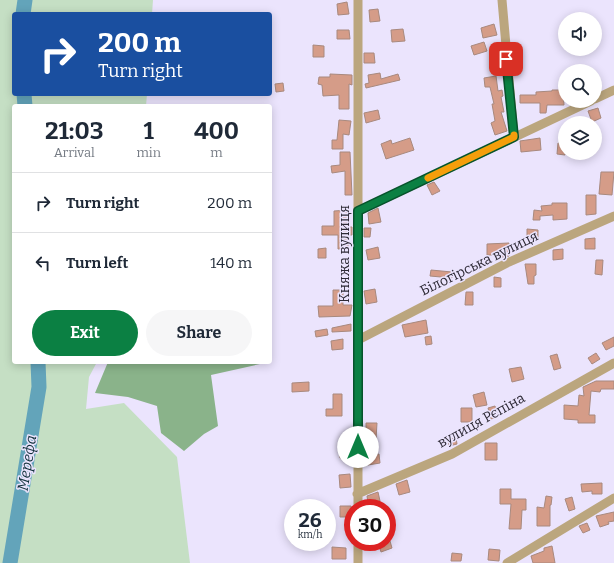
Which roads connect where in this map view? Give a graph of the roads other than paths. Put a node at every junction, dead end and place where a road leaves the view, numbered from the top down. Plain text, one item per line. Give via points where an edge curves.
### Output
1 (358, 0) edge
2 (502, 0) edge
3 (614, 90) edge
4 (602, 96) edge
5 (576, 108) edge
6 (514, 137) junction
7 (358, 211) junction
8 (614, 216) edge
9 (358, 340) junction
10 (614, 363) edge
11 (357, 494) junction
12 (614, 498) edge
13 (357, 499) edge
14 (358, 551) edge
15 (358, 563) edge
16 (507, 563) edge

1 - 7 street, Княжа вулиця
2 - 6 street
3 - 4 street
5 - 6 street
6 - 7 street
7 - 9 street, Княжа вулиця
8 - 9 street, Білогірська вулиця via 507,263
9 - 11 street, Княжа вулиця
10 - 11 street, вулиця Рєпіна via 452,454
11 - 13 street, Княжа вулиця
12 - 16 street
14 - 15 street

